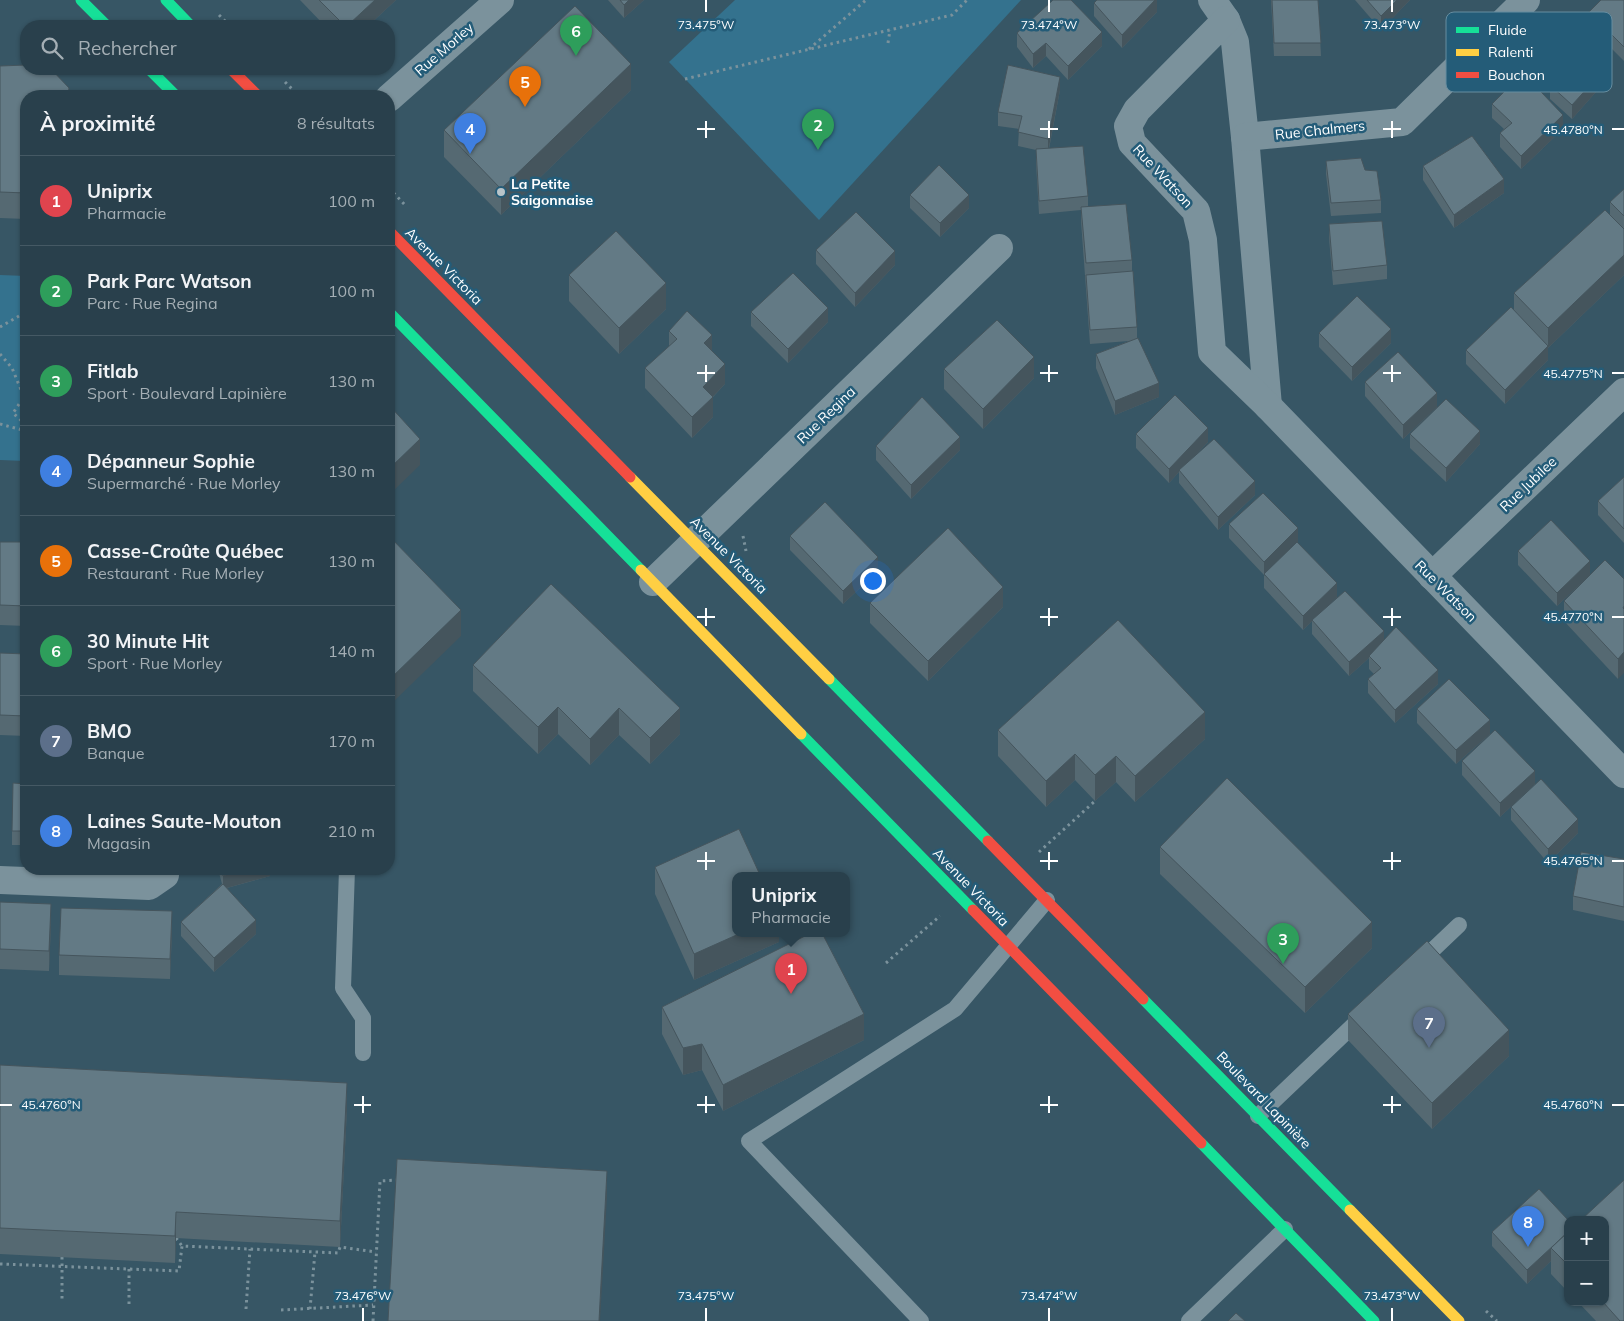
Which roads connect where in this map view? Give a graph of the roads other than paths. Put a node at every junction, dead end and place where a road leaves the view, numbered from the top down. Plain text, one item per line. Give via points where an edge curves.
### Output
1 (81, 0) edge
2 (166, 0) edge
3 (500, 0) edge
4 (1526, 0) edge
5 (1219, 10) edge
6 (1514, 12) edge
7 (101, 20) edge
8 (185, 20) edge
9 (155, 75) edge
10 (238, 75) edge
11 (1446, 79) edge
12 (170, 90) edge
13 (252, 90) edge
14 (395, 93) edge
15 (1245, 137) junction
16 (395, 237) edge
17 (1000, 248) dead end
18 (395, 318) edge
19 (1624, 392) edge
20 (1268, 406) junction
21 (694, 541) junction
22 (1432, 576) junction
23 (653, 582) junction
24 (1624, 774) edge
25 (165, 875) dead end
26 (347, 875) edge
27 (0, 880) edge
28 (1047, 900) junction
29 (1459, 925) dead end
30 (1008, 947) junction
31 (1409, 973) edge
32 (1374, 1007) edge
33 (363, 1053) dead end
34 (1258, 1116) junction
35 (1284, 1229) junction
36 (921, 1321) edge
37 (1189, 1321) edge
38 (1374, 1321) edge
39 (1459, 1321) edge

1 - 7 main road
2 - 8 main road
3 - 14 street, Rue Morley
4 - 6 street, Rue Chalmers
5 - 15 street, Rue Watson via 1235,42
5 - 20 street, Rue Watson via 1137,110 1128,126 1132,143 1196,211 1203,240 1212,352
9 - 12 main road
10 - 13 main road
11 - 15 street, Rue Chalmers via 1402,122
15 - 20 street, Rue Watson
16 - 21 main road, Avenue Victoria
17 - 21 street, Rue Regina
18 - 23 main road, Avenue Victoria
19 - 22 street, Rue Jubilee
20 - 22 street, Rue Watson
21 - 23 street, Rue Regina
21 - 28 main road, Avenue Victoria
22 - 24 street, Rue Watson
23 - 30 main road, Avenue Victoria
25 - 27 street via 149,886
26 - 33 lane via 344,988 363,1018
28 - 30 lane
28 - 34 main road, Boulevard Lapinière
29 - 31 lane
30 - 35 main road
30 - 36 lane via 955,1009 749,1141
32 - 34 lane
34 - 39 main road, Boulevard Lapinière
35 - 37 lane
35 - 38 main road

